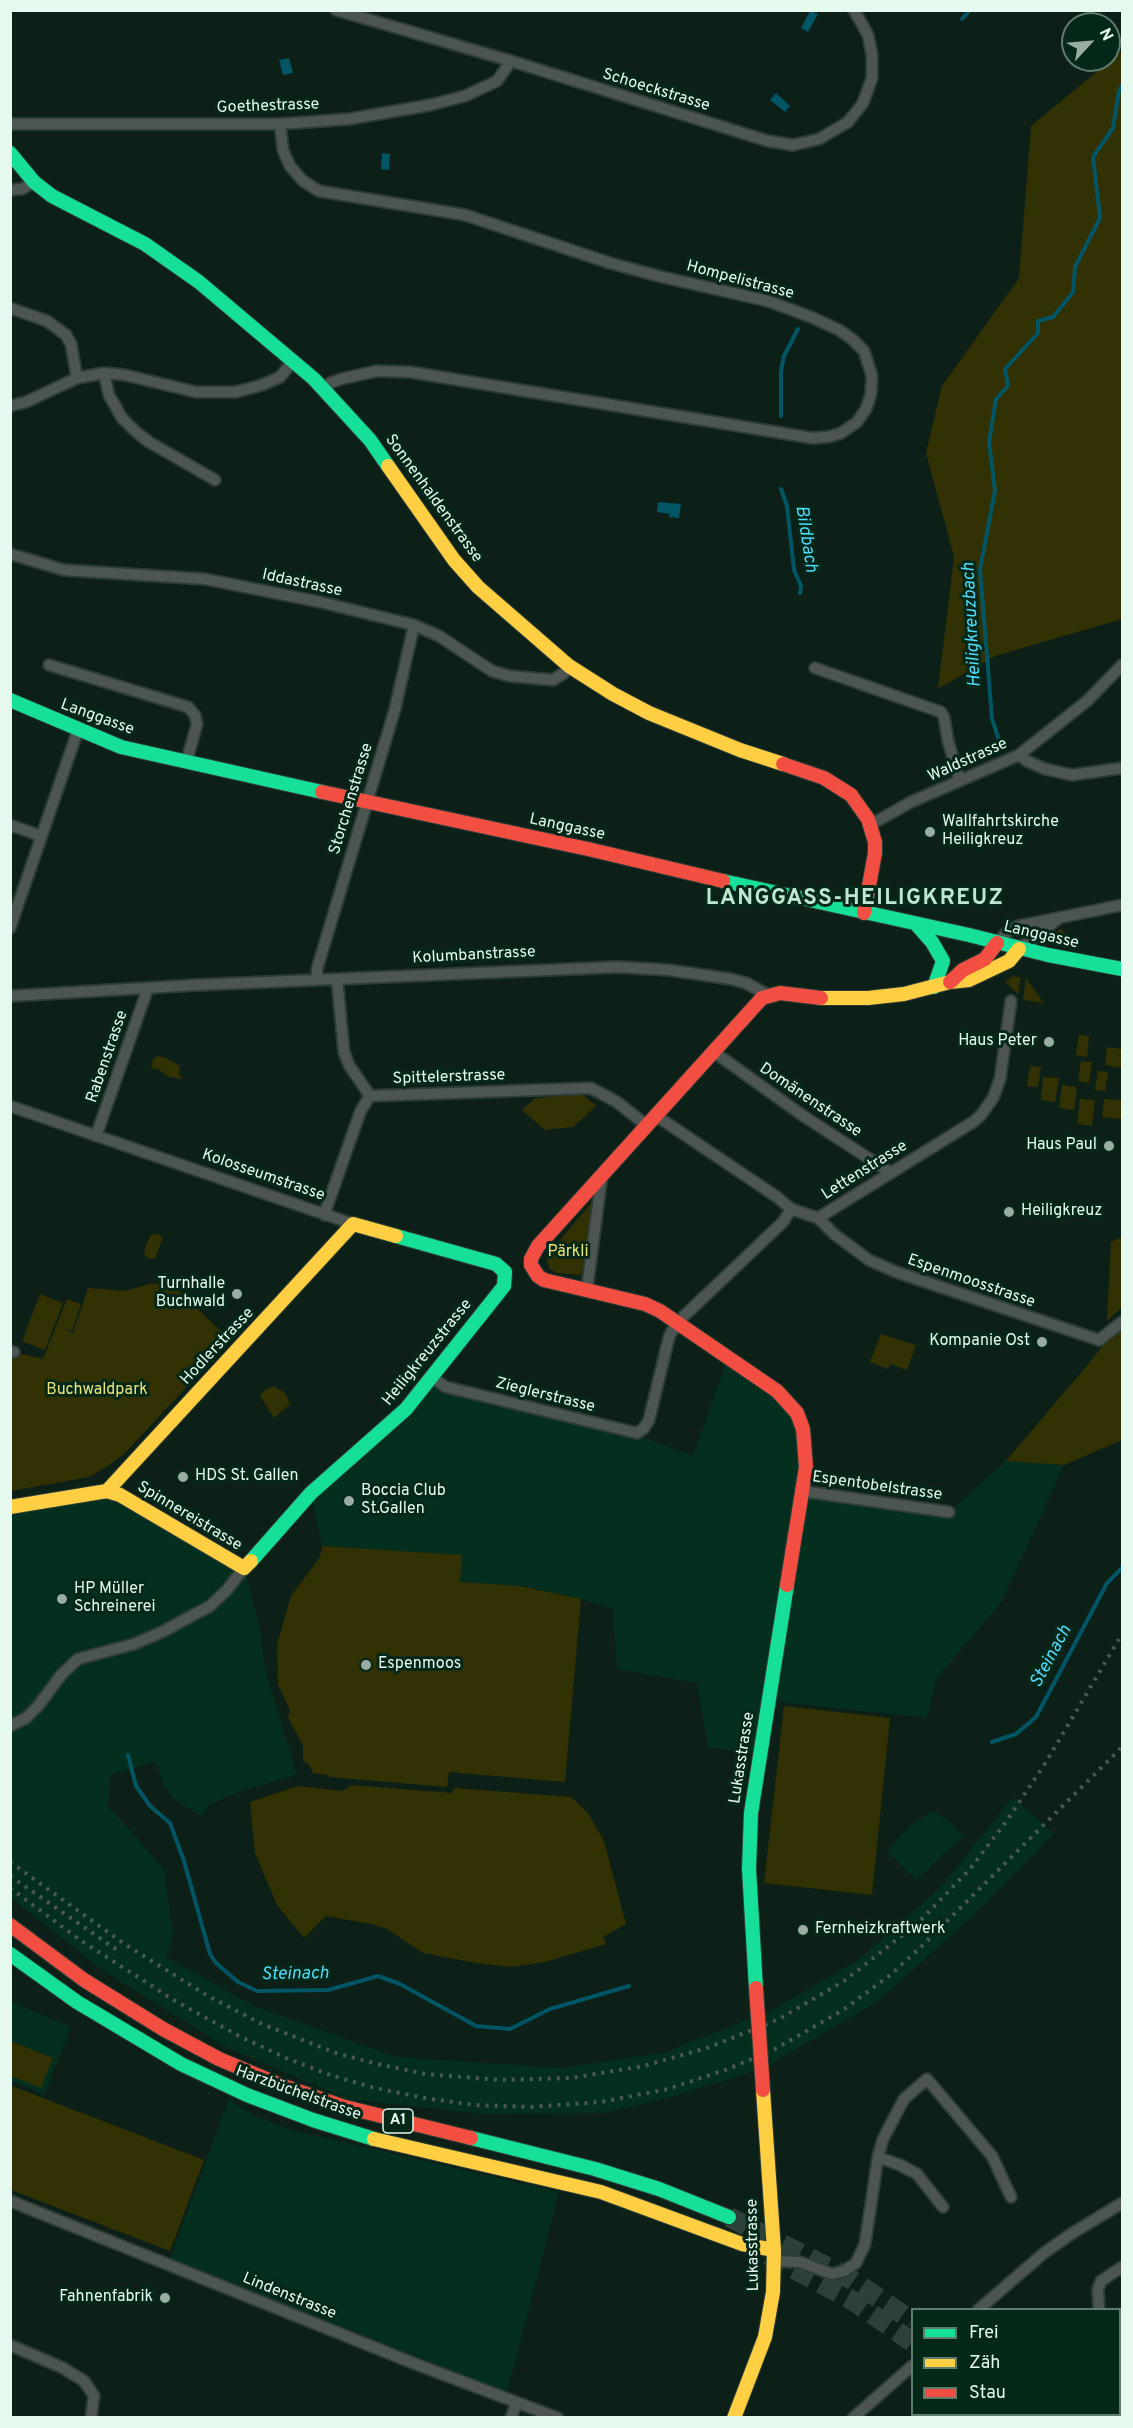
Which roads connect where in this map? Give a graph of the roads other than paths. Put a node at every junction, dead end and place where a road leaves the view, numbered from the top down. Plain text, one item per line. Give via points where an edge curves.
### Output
1 (336, 10) edge
2 (854, 10) edge
3 (511, 61) junction
4 (10, 124) edge
5 (280, 124) junction
6 (10, 153) edge
7 (34, 182) junction
8 (10, 190) edge
9 (10, 308) edge
10 (293, 361) junction
11 (104, 374) junction
12 (77, 378) junction
13 (324, 390) junction
14 (10, 406) edge
15 (215, 480) dead end
16 (10, 554) edge
17 (414, 626) junction
18 (49, 665) dead end
19 (1122, 665) edge
20 (568, 666) junction
21 (815, 668) dead end
22 (10, 700) edge
23 (78, 730) junction
24 (1019, 755) junction
25 (187, 760) junction
26 (1122, 768) edge
27 (960, 781) junction
28 (367, 802) junction
29 (10, 825) edge
30 (870, 825) junction
31 (41, 836) junction
32 (1122, 905) edge
33 (864, 913) junction
34 (1059, 918) junction
35 (917, 925) junction
36 (10, 928) edge
37 (997, 943) junction
38 (1019, 949) junction
39 (1122, 969) edge
40 (317, 979) junction
41 (337, 979) junction
42 (950, 982) junction
43 (934, 987) junction
44 (148, 988) junction
45 (768, 994) junction
46 (10, 996) edge
47 (1011, 1001) dead end
48 (714, 1052) junction
49 (370, 1096) junction
50 (10, 1106) edge
51 (650, 1120) junction
52 (96, 1136) junction
53 (891, 1173) junction
54 (602, 1175) junction
55 (791, 1209) junction
56 (324, 1215) junction
57 (818, 1218) junction
58 (353, 1224) junction
59 (531, 1265) junction
60 (505, 1272) junction
61 (586, 1289) junction
62 (1122, 1322) edge
63 (678, 1323) junction
64 (431, 1377) junction
65 (107, 1491) junction
66 (801, 1491) junction
67 (10, 1507) edge
68 (949, 1512) dead end
69 (244, 1568) junction
70 (10, 1726) edge
71 (10, 1925) edge
72 (10, 1954) edge
73 (878, 2157) junction
74 (1011, 2197) dead end
75 (10, 2201) edge
76 (1122, 2204) edge
77 (943, 2207) dead end
78 (729, 2217) tunnel mouth
79 (774, 2255) junction
80 (1122, 2267) edge
81 (980, 2308) edge
82 (1099, 2308) edge
83 (10, 2345) edge
84 (911, 2367) edge
85 (517, 2402) junction
86 (91, 2418) edge
87 (511, 2418) edge
88 (558, 2418) edge
89 (735, 2418) edge
90 (853, 2418) edge

1 - 3 street, Schoeckstrasse
2 - 3 street, Schoeckstrasse via 868,35 872,55 872,78 863,103 848,122 819,139 793,145 768,141
3 - 5 street, Goethestrasse via 497,81 465,96 348,119
4 - 5 street, Goethestrasse
5 - 13 street, Hompelistrasse via 283,150 290,166 319,190 465,214 622,266 768,302 811,317 852,339 864,351 872,376 871,394 857,422 841,433 812,438 410,372 377,371 341,379
6 - 7 main road, Sonnenhaldenstrasse
7 - 8 street
7 - 10 main road, Sonnenhaldenstrasse via 69,206 145,244 199,282
9 - 12 street via 47,321 66,335
10 - 11 street via 280,377 236,392 196,392 125,375
10 - 13 main road, Sonnenhaldenstrasse
11 - 12 street
11 - 15 street via 109,395 135,431
12 - 14 street
13 - 20 main road, Sonnenhaldenstrasse via 370,440 448,553 486,597
16 - 17 street, Iddastrasse via 64,570 205,579
17 - 20 street, Iddastrasse via 509,676 553,680
17 - 28 street, Storchenstrasse
18 - 25 street via 188,707 197,724
19 - 24 street, Waldstrasse via 1087,701
20 - 30 main road, Sonnenhaldenstrasse via 649,713 836,784 857,802
21 - 27 street via 941,712
22 - 23 main road, Langgasse
23 - 25 main road, Langgasse via 121,747
23 - 31 street
24 - 26 street via 1045,769 1072,775
24 - 27 street, Waldstrasse
25 - 28 main road, Langgasse
27 - 30 street, Waldstrasse
28 - 33 main road, Langgasse
28 - 40 street, Storchenstrasse
29 - 31 street
30 - 33 main road, Sonnenhaldenstrasse via 875,853
31 - 36 street
32 - 34 street
33 - 35 main road, Langgasse
34 - 37 street via 1018,926
34 - 38 street
35 - 37 main road, Langgasse
35 - 43 main road via 943,961
37 - 38 main road, Langgasse
37 - 42 main road, Kolumbanstrasse via 985,959
38 - 39 main road, Langgasse
38 - 42 main road, Kolumbanstrasse via 1009,962 995,969 969,981
40 - 41 street, Kolumbanstrasse
40 - 44 street, Kolumbanstrasse
41 - 45 street, Kolumbanstrasse via 618,967 731,979
41 - 49 street via 344,1052
42 - 43 main road, Kolumbanstrasse
43 - 45 main road, Kolumbanstrasse via 868,998
44 - 46 street, Kolumbanstrasse
44 - 52 street, Rabenstrasse
45 - 48 main road
47 - 53 street, Lettenstrasse via 1000,1079 987,1107 973,1122
48 - 51 main road
48 - 53 street, Domänenstrasse
49 - 51 street, Spittelerstrasse via 591,1088
49 - 56 street, Spittelerstrasse via 361,1109
50 - 52 street, Kolosseumstrasse
51 - 54 main road
51 - 55 street
52 - 56 street, Kolosseumstrasse
53 - 57 street, Lettenstrasse
54 - 59 main road via 538,1246
54 - 61 street
55 - 57 street, Lettenstrasse
55 - 63 street via 783,1222
56 - 58 street, Kolosseumstrasse
57 - 62 street, Espenmoosstrasse via 870,1260 958,1294 1099,1341
58 - 60 main road, Kolosseumstrasse via 496,1264
58 - 65 main road, Hodlerstrasse
59 - 60 main road
59 - 61 main road, Lukasstrasse via 544,1280
60 - 64 main road, Heiligkreuzstrasse via 504,1286
61 - 63 main road, Lukasstrasse via 645,1304
63 - 64 street, Zieglerstrasse via 669,1337 648,1420 640,1431 631,1433 446,1387
63 - 66 main road, Lukasstrasse via 777,1391 800,1418 806,1467
64 - 69 main road, Heiligkreuzstrasse via 397,1419 310,1493
65 - 67 main road
65 - 69 main road, Spinnereistrasse via 128,1499
66 - 68 street, Espentobelstrasse
66 - 79 main road, Lukasstrasse, bridge via 751,1813 749,1869
69 - 70 street, Heiligkreuzstrasse via 210,1606 134,1644 78,1659 38,1707
71 - 78 main road, A1 via 84,1980 163,2029 278,2084 345,2108 605,2172
72 - 79 main road, Harzbüchelstrasse via 126,2033 247,2095 391,2144 601,2193
73 - 74 street via 900,2104 927,2079 992,2156
73 - 77 street via 916,2174
73 - 79 street via 865,2244 856,2264 832,2274
75 - 85 street, Lindenstrasse
76 - 81 street via 1044,2253
79 - 89 main road, Lukasstrasse via 772,2302 765,2337
80 - 82 street via 1101,2281
83 - 86 street via 84,2381 94,2396
84 - 90 street
85 - 87 street
85 - 88 street, Lindenstrasse

